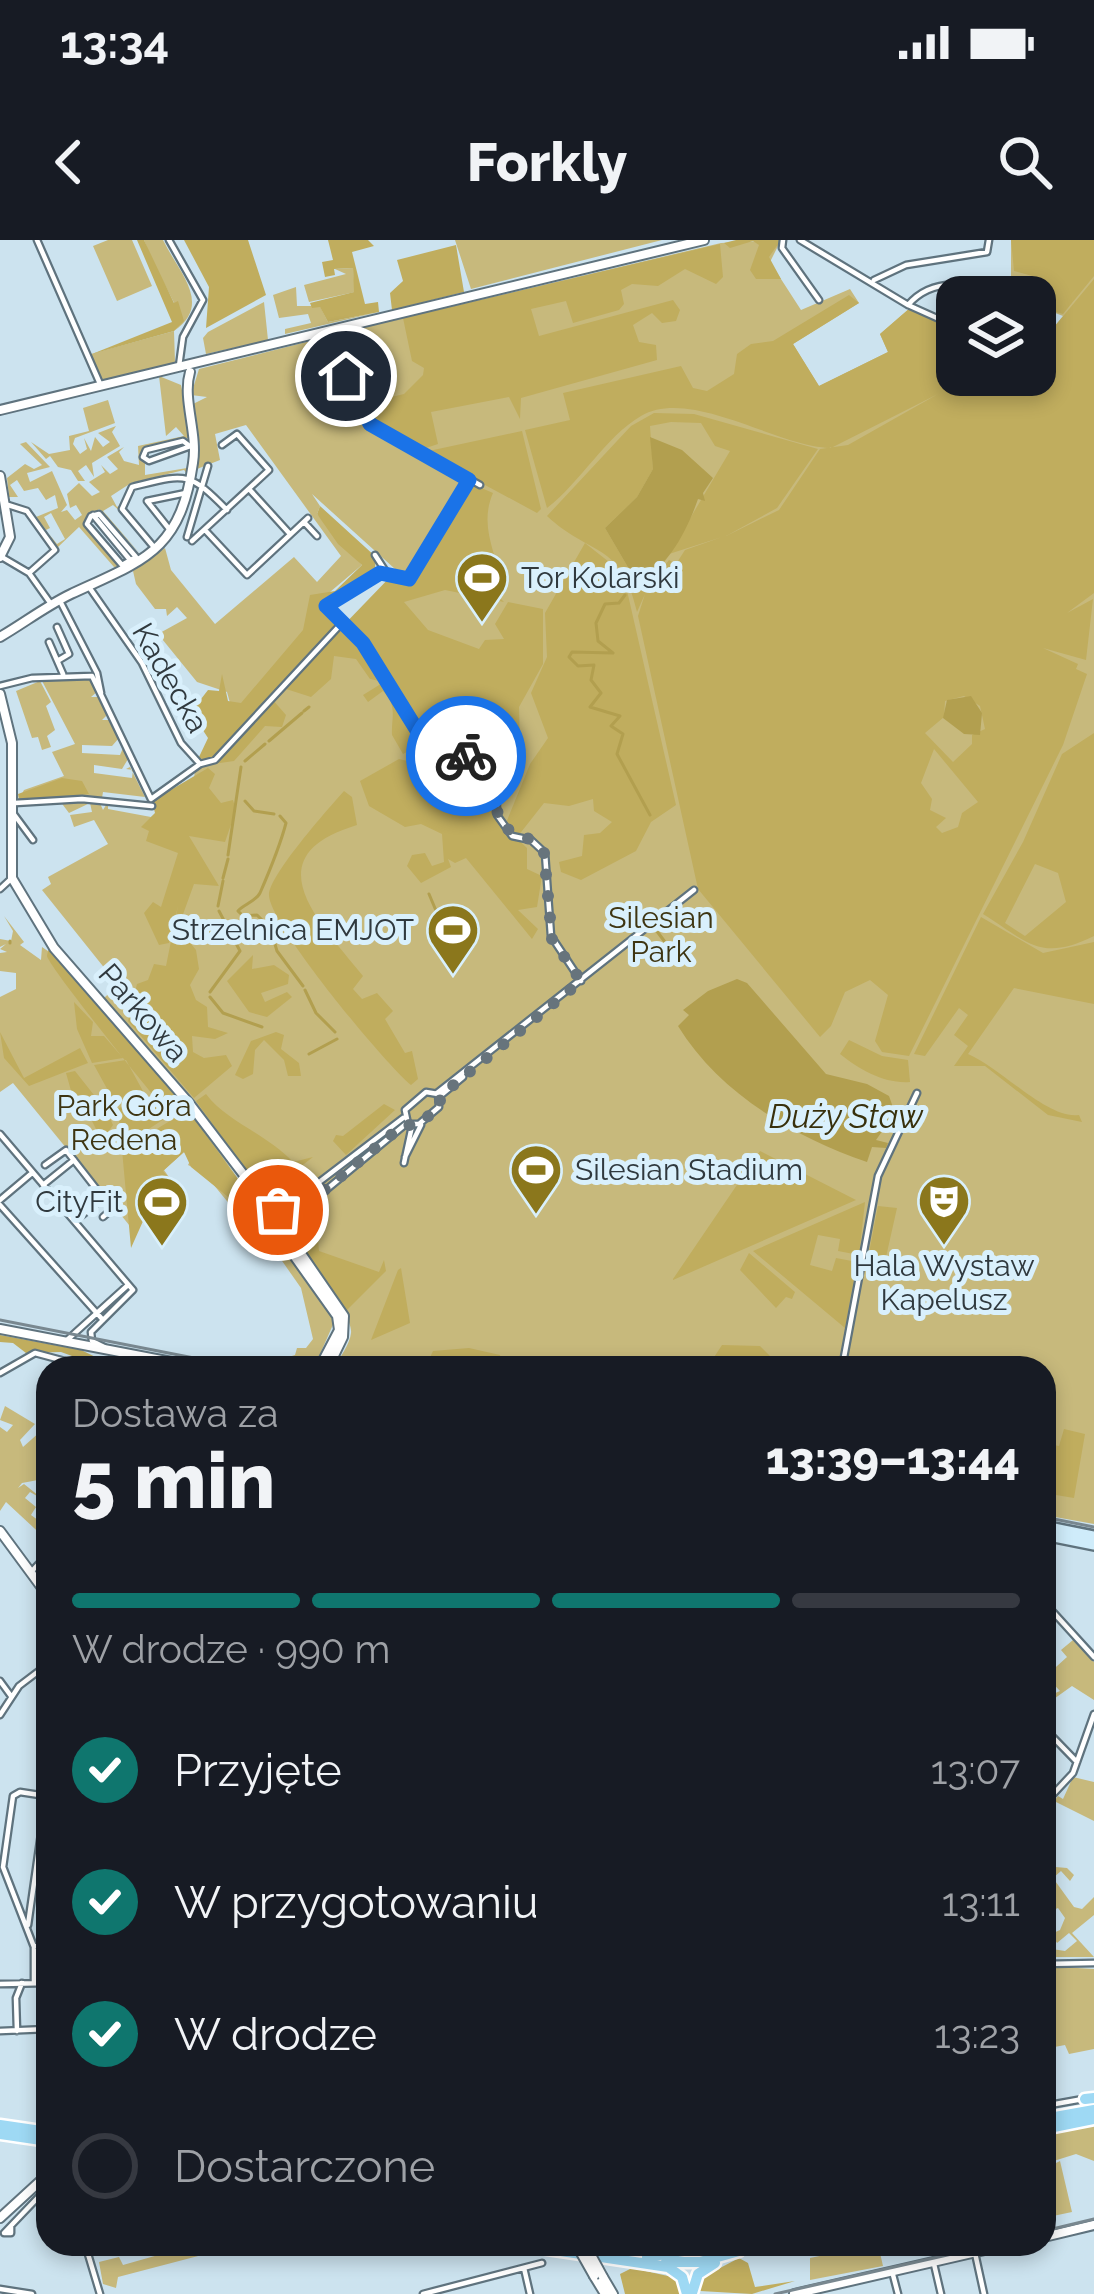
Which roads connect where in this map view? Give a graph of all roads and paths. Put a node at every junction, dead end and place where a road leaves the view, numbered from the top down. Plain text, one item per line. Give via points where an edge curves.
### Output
1 (37, 240) edge
2 (170, 240) edge
3 (704, 240) edge
4 (783, 240) edge
5 (800, 240) edge
6 (989, 240) edge
7 (874, 280) junction
8 (936, 285) edge
9 (819, 300) dead end
10 (908, 305) junction
11 (936, 318) edge
12 (326, 331) junction
13 (182, 372) junction
14 (100, 386) junction
15 (0, 410) edge
16 (222, 445) dead end
17 (191, 447) junction
18 (208, 466) dead end
19 (0, 476) edge
20 (190, 477) junction
21 (469, 480) junction
22 (202, 484) junction
23 (480, 485) dead end
24 (249, 490) junction
25 (186, 493) junction
26 (8, 506) junction
27 (227, 510) junction
28 (93, 515) dead end
29 (205, 530) junction
30 (172, 531) junction
31 (291, 535) junction
32 (317, 536) dead end
33 (157, 550) junction
34 (375, 555) dead end
35 (0, 557) edge
36 (134, 563) junction
37 (386, 572) junction
38 (29, 573) junction
39 (88, 587) junction
40 (56, 602) junction
41 (342, 622) junction
42 (58, 628) dead end
43 (2, 637) edge
44 (49, 642) dead end
45 (59, 660) junction
46 (63, 675) junction
47 (0, 690) edge
48 (101, 694) junction
49 (92, 697) dead end
50 (112, 717) junction
51 (103, 719) dead end
52 (122, 740) junction
53 (113, 742) dead end
54 (132, 764) junction
55 (200, 764) junction
56 (123, 765) dead end
57 (13, 808) junction
58 (147, 817) dead end
59 (33, 840) dead end
60 (12, 878) junction
61 (0, 889) edge
62 (694, 890) dead end
63 (581, 981) junction
64 (917, 1093) dead end
65 (438, 1095) junction
66 (411, 1122) junction
67 (0, 1134) edge
68 (74, 1160) junction
69 (404, 1160) dead end
70 (45, 1165) dead end
71 (32, 1172) junction
72 (242, 1176) junction
73 (325, 1184) junction
74 (43, 1185) junction
75 (104, 1197) junction
76 (0, 1202) edge
77 (278, 1211) junction
78 (81, 1216) dead end
79 (264, 1216) junction
80 (103, 1217) dead end
81 (285, 1230) junction
82 (128, 1285) junction
83 (97, 1313) junction
84 (103, 1320) junction
85 (0, 1329) edge
86 (66, 1341) junction
87 (108, 1350) junction
88 (46, 1356) edge
89 (140, 1356) edge
90 (331, 1356) edge
91 (844, 1356) edge
92 (0, 1373) edge
93 (0, 1531) edge
94 (1056, 1533) edge
95 (1094, 1540) edge
96 (36, 1567) edge
97 (31, 1572) junction
98 (36, 1579) edge
99 (1056, 1614) edge
100 (1094, 1657) edge
101 (36, 1674) edge
102 (0, 1681) edge
103 (11, 1696) junction
104 (1094, 1714) edge
105 (0, 1715) edge
106 (1056, 1740) edge
107 (1077, 1762) junction
108 (1056, 1793) edge
109 (36, 1794) edge
110 (36, 1871) edge
111 (28, 1931) junction
112 (34, 1947) joint
113 (1056, 1964) edge
114 (1094, 1964) edge
115 (34, 1983) joint
116 (0, 1984) edge
117 (22, 1984) junction
118 (36, 2030) edge
119 (17, 2031) junction
120 (0, 2032) edge
121 (1091, 2097) edge
122 (1056, 2104) edge
123 (1094, 2110) edge
124 (1056, 2117) edge
125 (1094, 2121) edge
126 (0, 2122) edge
127 (1056, 2127) edge
128 (36, 2131) edge
129 (0, 2134) edge
130 (36, 2136) edge
131 (36, 2187) edge
132 (36, 2197) edge
133 (4, 2223) edge
134 (1094, 2225) edge
135 (1056, 2233) edge
136 (89, 2256) edge
137 (589, 2256) edge
138 (601, 2256) edge
139 (667, 2256) edge
140 (723, 2256) edge
141 (729, 2256) edge
142 (958, 2256) edge
143 (976, 2256) edge
144 (616, 2258) junction
145 (933, 2262) junction
146 (542, 2263) dead end
147 (650, 2263) junction
148 (524, 2268) junction
149 (892, 2271) junction
150 (860, 2279) junction
151 (0, 2289) edge
152 (827, 2290) edge
153 (32, 2294) edge
154 (100, 2294) edge
155 (423, 2294) edge
156 (530, 2294) edge
157 (611, 2294) edge
158 (691, 2294) edge
159 (794, 2294) edge
160 (863, 2294) edge
161 (898, 2294) edge
162 (940, 2294) edge
163 (985, 2294) edge

1 - 14 street
2 - 13 street via 203,299 178,352
3 - 12 street
4 - 9 street
5 - 7 street
6 - 7 street via 987,252 906,265
7 - 10 street
8 - 10 street
10 - 11 street
12 - 13 street
12 - 21 street via 370,424
13 - 14 street
13 - 17 street
14 - 15 street
16 - 24 street via 237,434 268,467
17 - 17 street via 183,441 142,455 149,460
17 - 20 street
18 - 22 street
19 - 26 street
20 - 22 street
20 - 25 street
20 - 33 street via 132,487 122,507
21 - 23 street
21 - 37 street via 411,577
22 - 27 street
22 - 29 street via 189,539
24 - 27 street
24 - 31 street
25 - 30 street
25 - 30 street via 147,502
26 - 35 street via 10,541
26 - 38 street via 27,511 55,550
27 - 29 street
28 - 36 street
29 - 31 street via 247,575
30 - 33 street
31 - 32 street via 306,520
33 - 36 street
34 - 37 street
35 - 38 street
36 - 39 street
37 - 41 street via 326,606
38 - 40 street
39 - 40 street
39 - 55 street, Kadecka
40 - 43 street
40 - 48 street
41 - 55 street via 214,760
41 - 63 street via 420,735 496,775 500,822 544,853 553,942
42 - 45 street via 69,653
44 - 45 street
45 - 46 street
46 - 47 street
46 - 48 street via 90,674
47 - 57 street via 12,743
48 - 49 street
48 - 50 street
50 - 51 street
50 - 52 street
52 - 53 street
52 - 54 street
54 - 55 street, Kadecka via 151,800
54 - 56 street
57 - 58 street via 82,799 150,806
57 - 59 street
57 - 60 street
60 - 61 street
60 - 72 street, Parkowa via 48,941
62 - 63 street
63 - 65 street
64 - 91 street via 877,1182
65 - 66 street via 440,1107
65 - 66 street via 426,1092 406,1108
66 - 69 street
66 - 73 street
67 - 71 street
68 - 70 street via 64,1150
68 - 74 street
68 - 75 street
71 - 74 street
71 - 76 street
72 - 77 street, Parkowa
72 - 79 street, Parkowa
73 - 77 street
73 - 81 street
74 - 82 street
75 - 78 street
75 - 80 street via 112,1209
76 - 83 street
77 - 79 street
77 - 81 street, Parkowa
79 - 81 street, Parkowa
81 - 90 street via 345,1320
82 - 83 street
82 - 84 street via 132,1294
83 - 84 street
83 - 86 street
84 - 87 street via 90,1337
85 - 86 street
86 - 87 street
87 - 89 street
88 - 92 street via 35,1353
93 - 97 street
94 - 95 main road
96 - 97 street
97 - 98 street
99 - 100 street
101 - 103 street
102 - 103 street
103 - 105 street
104 - 107 street
106 - 107 street
107 - 108 street
109 - 111 street via 13,1796 4,1852 3,1871
110 - 111 street
111 - 112 street
112 - 115 street
113 - 114 street
115 - 117 street
116 - 117 street
117 - 119 street
118 - 119 street
119 - 120 street
121 - 122 street
123 - 124 main road
125 - 127 main road
126 - 128 main road
129 - 130 main road
131 - 133 street
132 - 133 street
134 - 135 street
136 - 154 street
137 - 157 street, bridge
138 - 144 main road
139 - 144 main road
140 - 147 main road
141 - 158 main road via 700,2271
142 - 145 street
143 - 163 street
144 - 147 main road
145 - 149 street
145 - 162 street
146 - 148 street
147 - 158 main road via 676,2270
148 - 155 street
148 - 156 street
149 - 150 street
149 - 161 street
150 - 152 street
150 - 160 street
151 - 153 street
152 - 159 street

